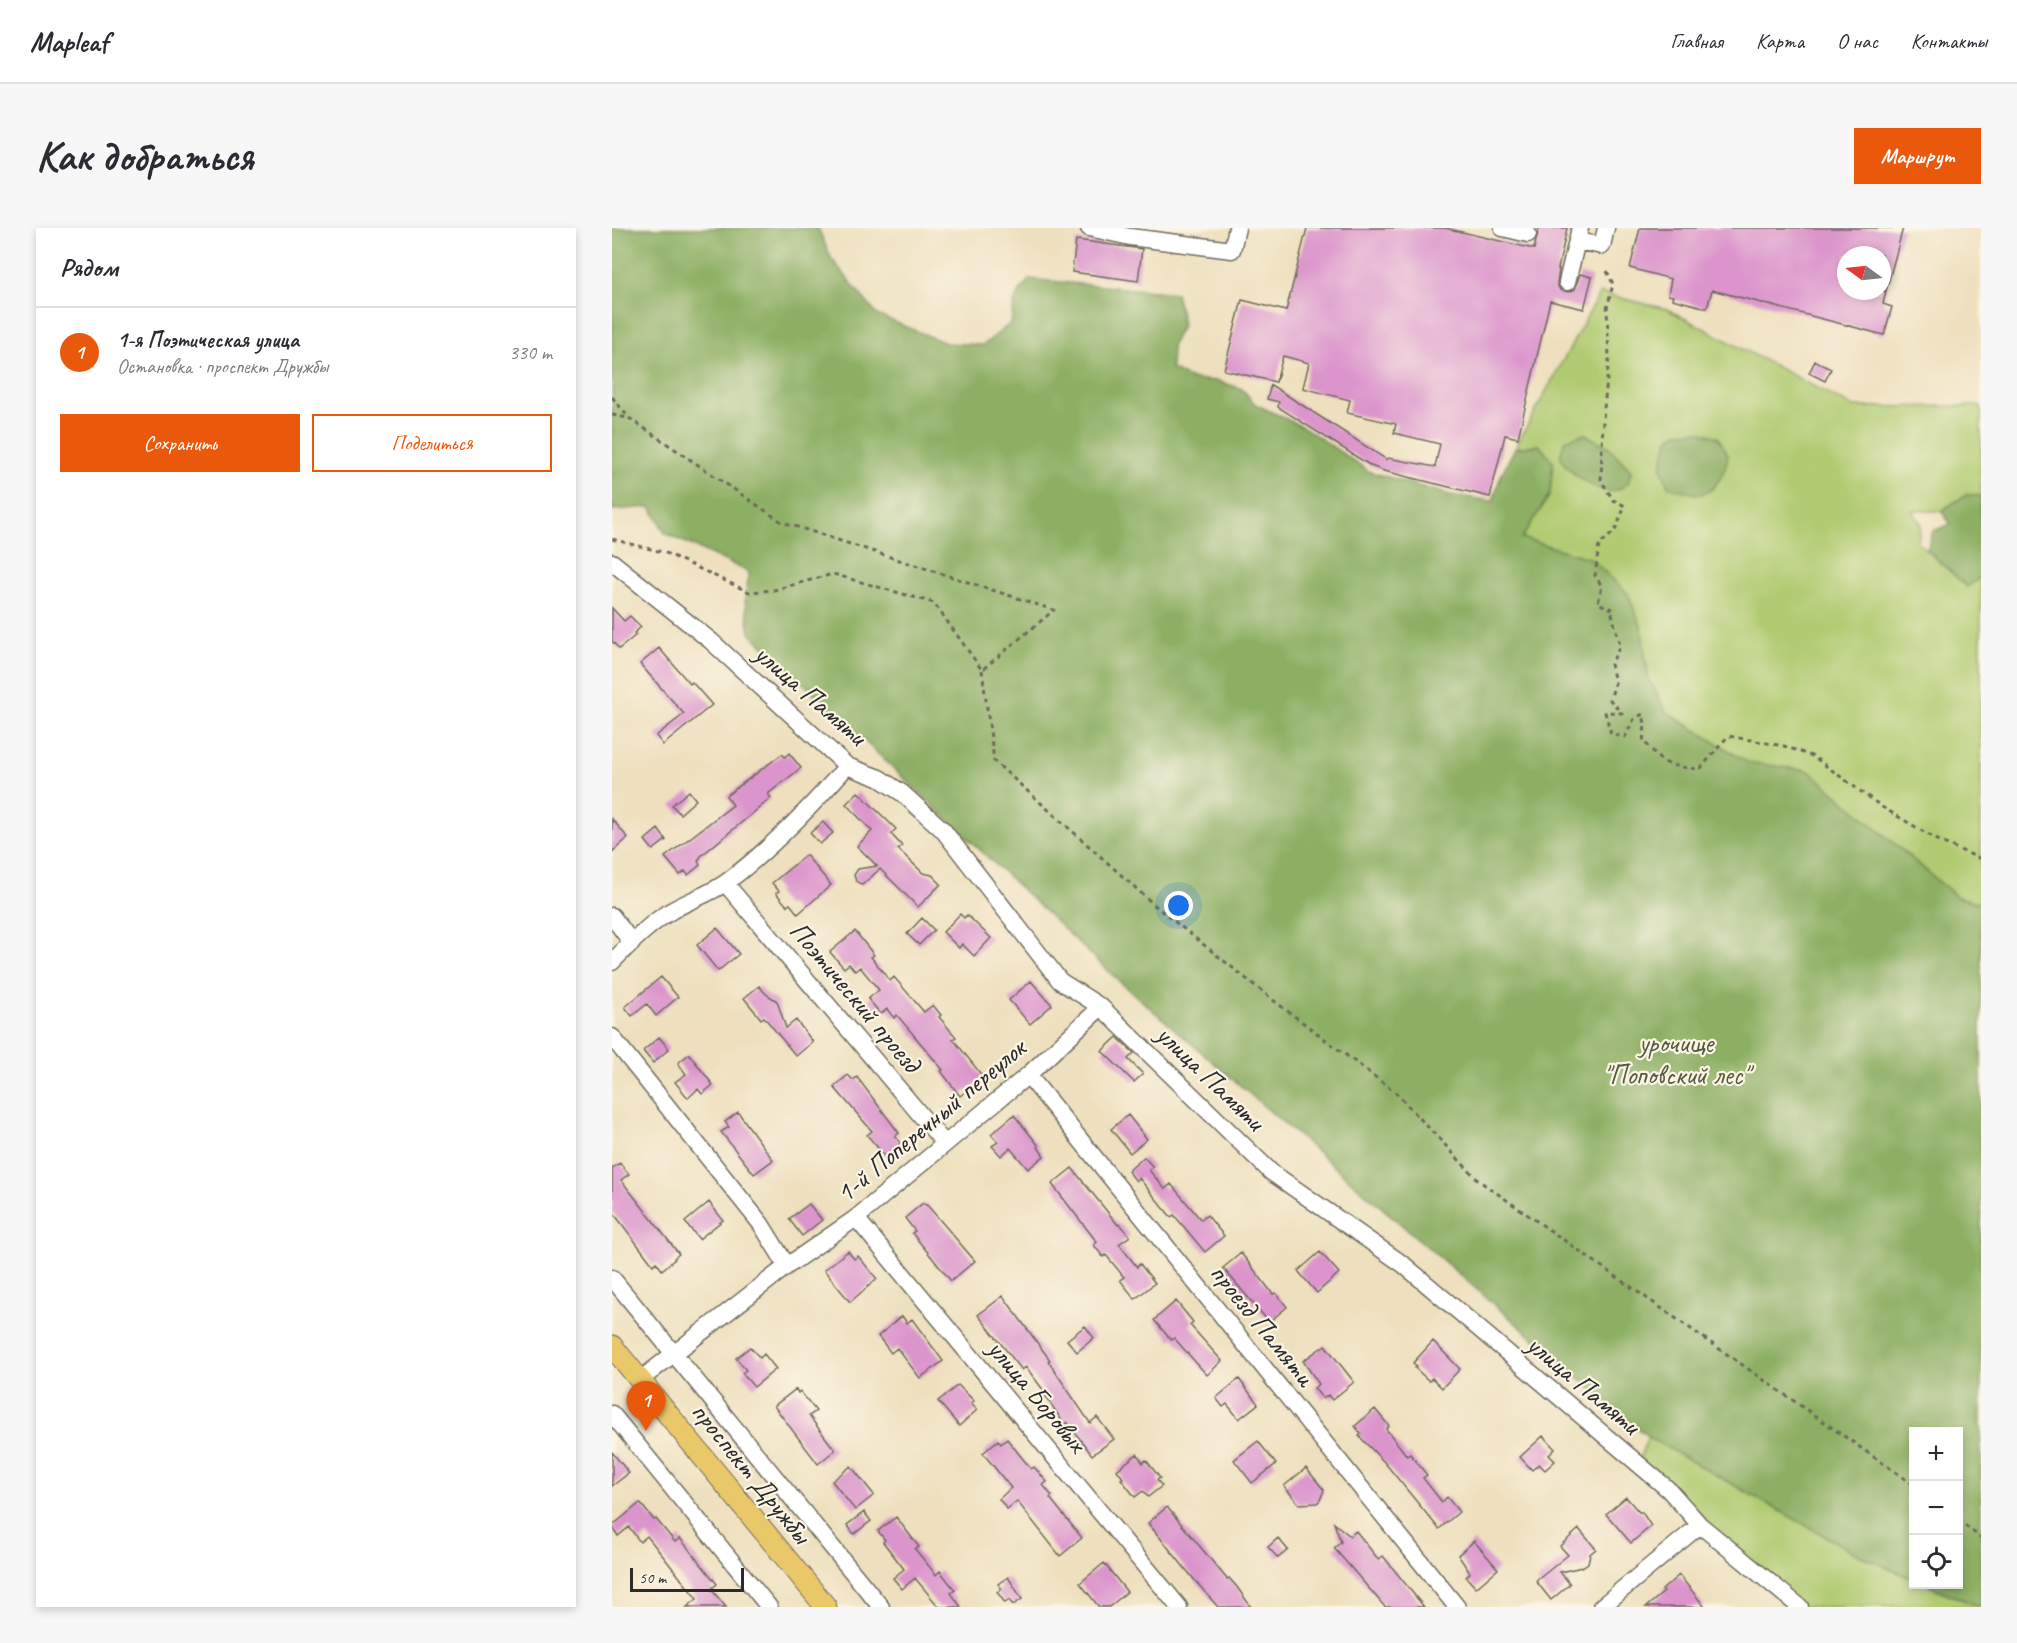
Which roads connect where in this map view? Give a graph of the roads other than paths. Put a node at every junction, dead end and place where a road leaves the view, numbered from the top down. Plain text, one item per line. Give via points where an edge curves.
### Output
1 (1089, 228) edge
2 (1237, 228) edge
3 (1503, 228) edge
4 (1606, 228) edge
5 (1528, 234) dead end
6 (1579, 234) edge
7 (1567, 282) dead end
8 (612, 562) edge
9 (847, 766) junction
10 (726, 884) junction
11 (612, 916) edge
12 (632, 943) junction
13 (612, 962) edge
14 (1101, 1007) junction
15 (612, 1037) edge
16 (1028, 1075) junction
17 (945, 1144) junction
18 (856, 1218) junction
19 (788, 1266) junction
20 (612, 1278) edge
21 (612, 1346) edge
22 (674, 1353) junction
23 (640, 1380) junction
24 (612, 1414) edge
25 (1700, 1525) junction
26 (769, 1607) edge
27 (826, 1607) edge
28 (881, 1607) edge
29 (1179, 1607) edge
30 (1457, 1607) edge
31 (1601, 1607) edge
32 (1800, 1607) edge

1 - 2 street via 1232,250
3 - 5 street
4 - 6 street via 1602,246
6 - 7 street
8 - 9 street, улица Памяти via 711,641
9 - 10 street via 761,855
9 - 14 street, улица Памяти via 879,778 902,793 943,830 1060,981
10 - 12 street via 670,911
10 - 17 street, Поэтический проезд
11 - 12 street
12 - 13 street
14 - 16 street, 1-й Поперечный переулок
14 - 25 street, улица Памяти via 1271,1172 1404,1264 1669,1490
15 - 19 street via 761,1224
16 - 17 street, 1-й Поперечный переулок
16 - 30 street, проезд Памяти
17 - 18 street, 1-й Поперечный переулок
18 - 19 street, 1-й Поперечный переулок
18 - 29 street, улица Боровых
19 - 22 street, 1-й Поперечный переулок
20 - 22 street
21 - 23 main road, проспект Дружбы
22 - 23 street, 1-й Поперечный переулок
22 - 28 street
23 - 27 main road, проспект Дружбы
24 - 26 street
25 - 31 street
25 - 32 street, улица Памяти

